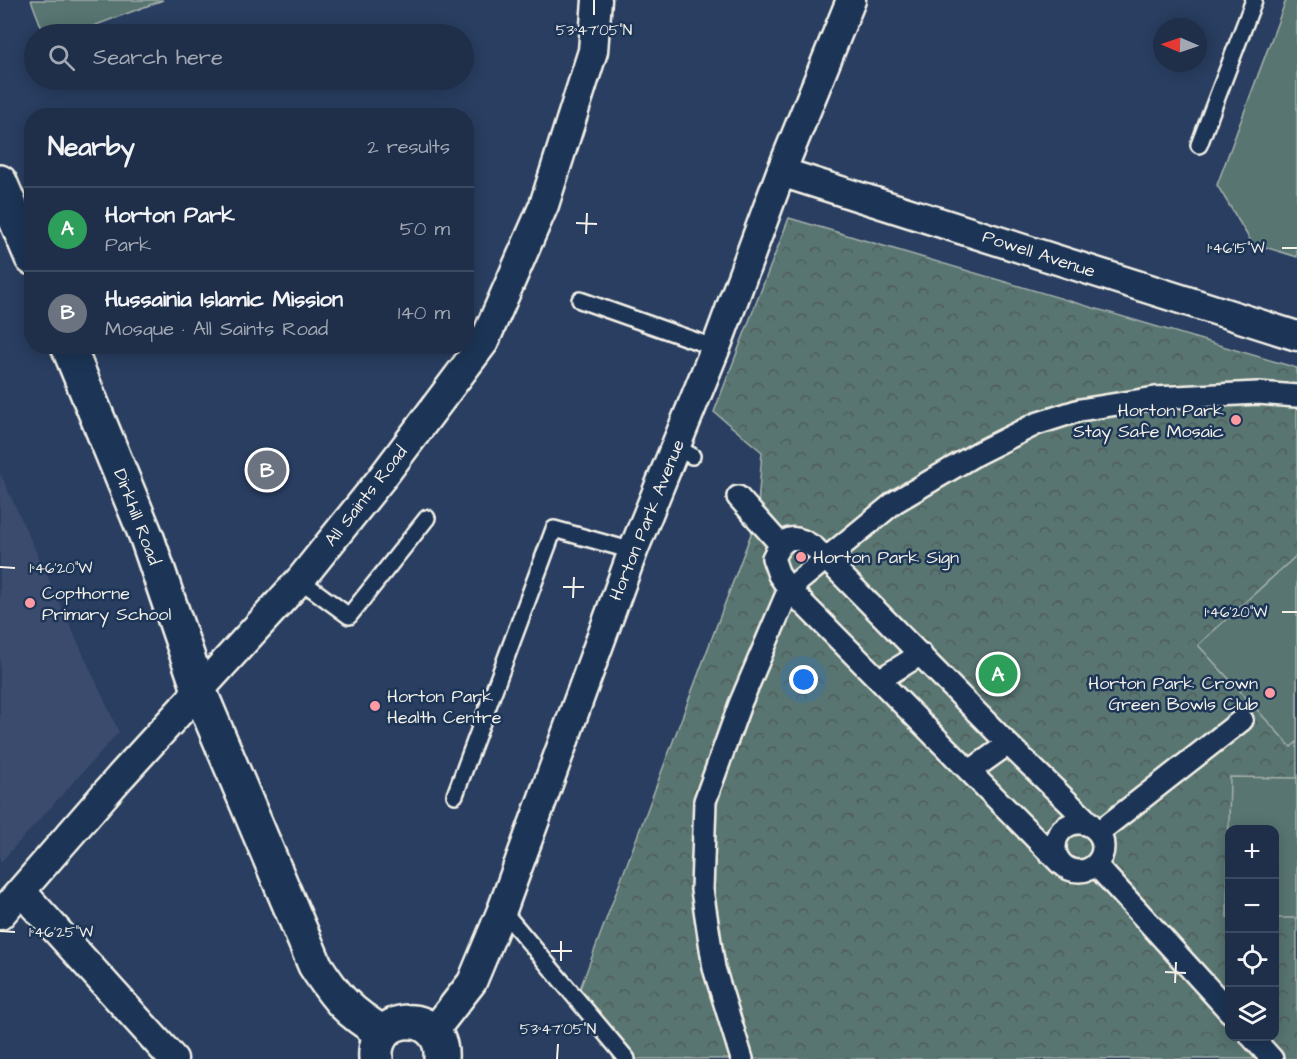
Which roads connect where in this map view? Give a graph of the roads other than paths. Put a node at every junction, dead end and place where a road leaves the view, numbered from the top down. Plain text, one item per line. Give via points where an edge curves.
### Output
1 (597, 0) edge
2 (851, 0) edge
3 (1254, 0) edge
4 (1199, 145) dead end
5 (781, 172) junction
6 (0, 182) edge
7 (24, 239) edge
8 (580, 300) dead end
9 (1297, 336) edge
10 (716, 348) junction
11 (71, 354) edge
12 (1297, 396) edge
13 (738, 497) dead end
14 (427, 518) dead end
15 (780, 544) junction
16 (633, 551) junction
17 (825, 559) junction
18 (300, 580) junction
19 (789, 589) junction
20 (921, 654) junction
21 (879, 680) junction
22 (199, 690) junction
23 (1242, 720) dead end
24 (1008, 744) junction
25 (970, 771) junction
26 (455, 795) dead end
27 (1099, 832) junction
28 (1060, 863) junction
29 (1096, 865) junction
30 (21, 891) junction
31 (501, 910) junction
32 (0, 915) edge
33 (1225, 1007) edge
34 (1256, 1041) edge
35 (380, 1046) edge
36 (439, 1051) edge
37 (173, 1059) edge
38 (627, 1059) edge
39 (742, 1059) edge
40 (1272, 1059) edge

1 - 18 street, All Saints Road via 593,51 544,205 484,342
2 - 5 street, Horton Park Avenue
3 - 4 lane
5 - 9 street, Powell Avenue
5 - 10 street, Horton Park Avenue
6 - 7 main road
8 - 10 lane
10 - 16 street, Horton Park Avenue via 684,452
11 - 22 main road, Dirkhill Road via 147,538
12 - 17 street via 1258,393 1155,398 1080,410 1036,424 895,502
13 - 15 street
14 - 18 lane via 349,616
15 - 17 street via 791,538 802,539
15 - 19 street via 773,558
16 - 26 lane via 554,529
16 - 31 street, Horton Park Avenue
17 - 19 street
17 - 20 street
18 - 22 street, All Saints Road
19 - 21 street
19 - 39 street via 740,704 705,801 702,890 714,968
20 - 21 street
20 - 24 street
21 - 25 street
22 - 30 street, All Saints Road
22 - 35 main road, Dirkhill Road via 315,965 333,993
23 - 27 street
24 - 25 street
24 - 27 street
25 - 28 street
27 - 28 street via 1084,823 1062,829 1054,850
27 - 29 street via 1102,856
28 - 29 street via 1074,871
29 - 33 street
30 - 32 street, All Saints Road
30 - 37 street
31 - 36 street, Horton Park Avenue
31 - 38 lane
34 - 40 street
35 - 36 main road via 392,1026 414,1021 424,1025

